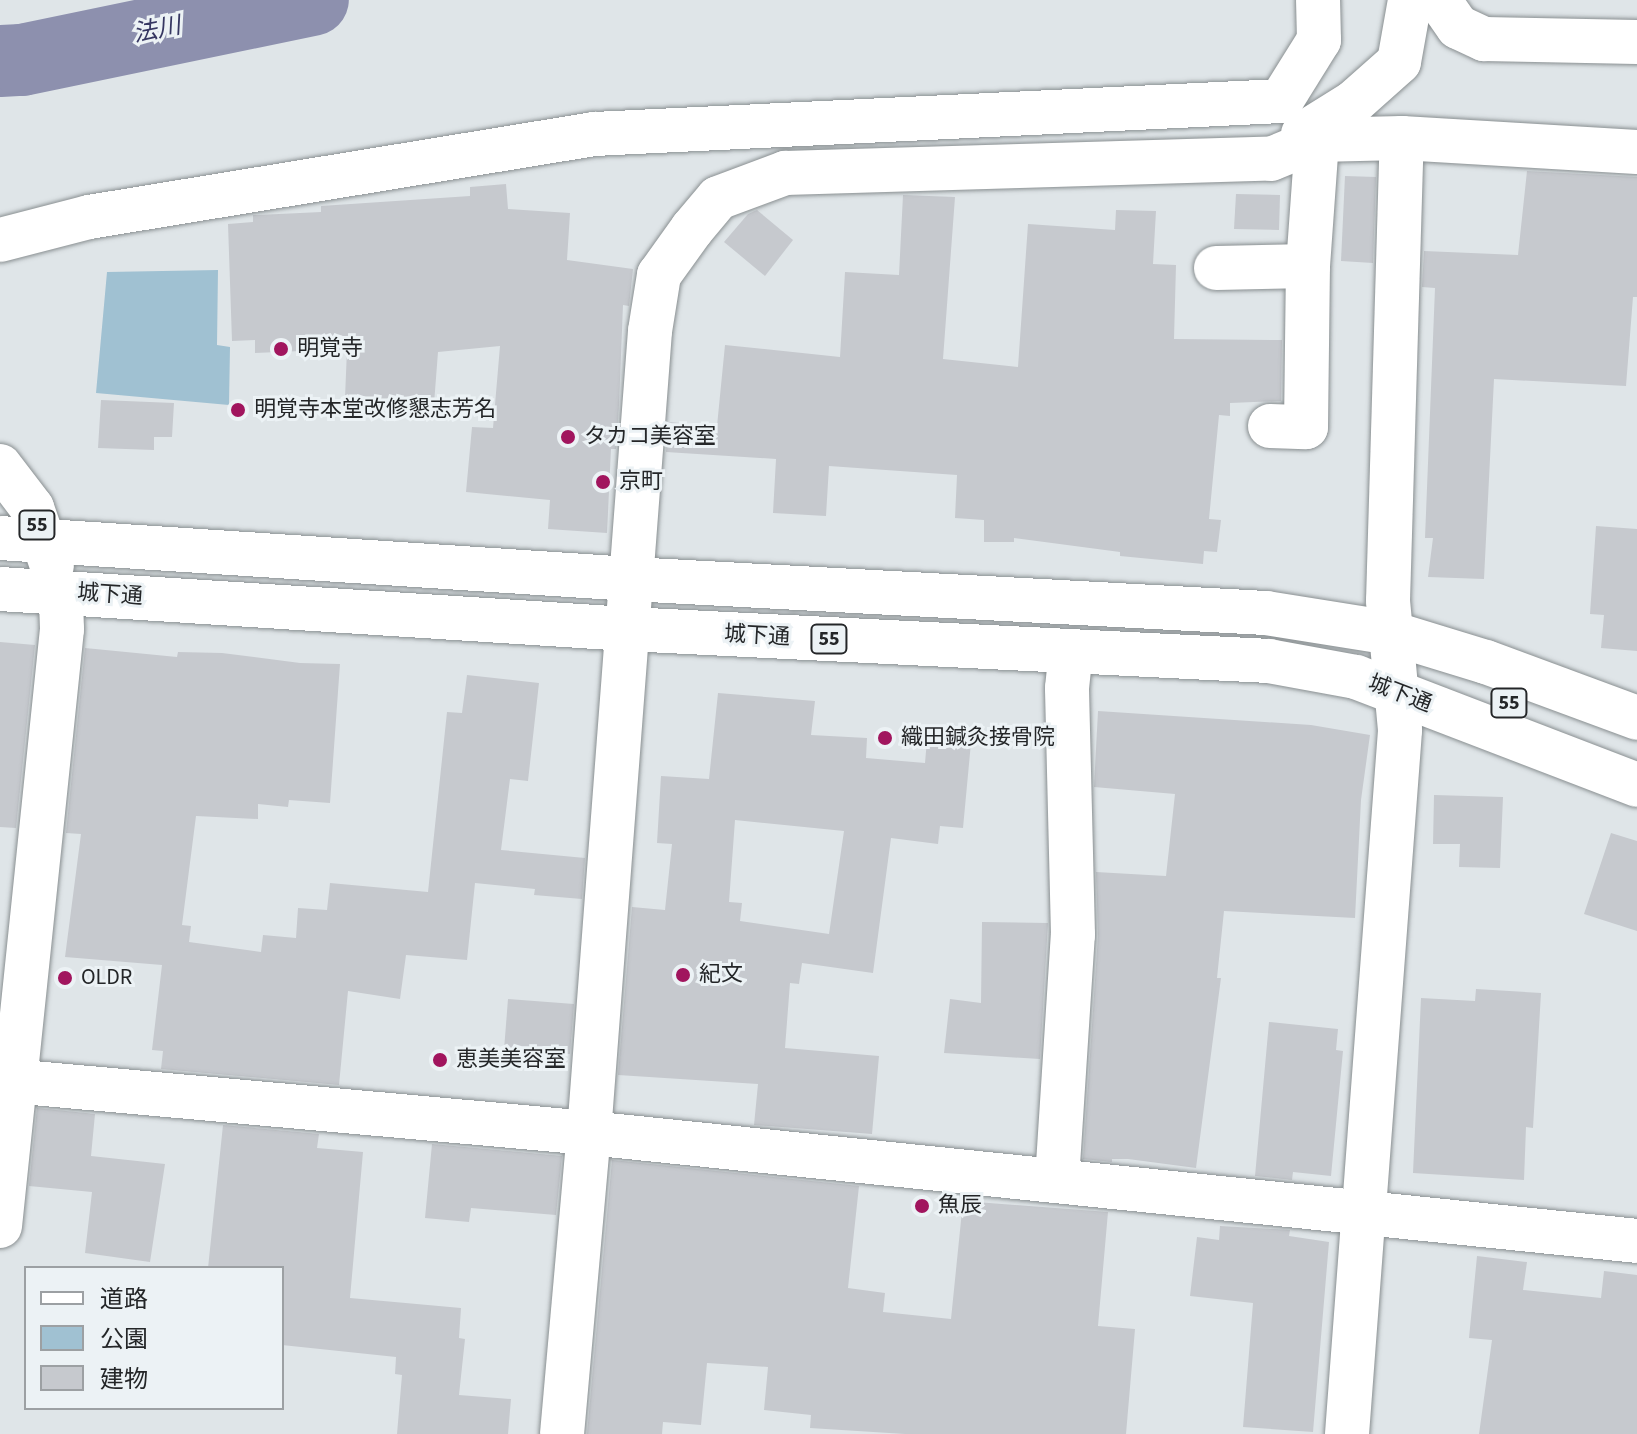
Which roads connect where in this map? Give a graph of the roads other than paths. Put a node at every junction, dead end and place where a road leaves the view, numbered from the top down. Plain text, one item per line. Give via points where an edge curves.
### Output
1 (1318, 0) edge
2 (1410, 0) edge
3 (1439, 0) edge
4 (1637, 42) edge
5 (1300, 125) junction
6 (1402, 138) junction
7 (1637, 152) edge
8 (0, 240) edge
9 (1308, 266) junction
10 (1216, 268) dead end
11 (1270, 426) dead end
12 (0, 466) edge
13 (0, 538) edge
14 (43, 540) junction
15 (630, 579) junction
16 (0, 589) edge
17 (61, 591) junction
18 (627, 629) junction
19 (1391, 633) junction
20 (1071, 651) junction
21 (1397, 693) junction
22 (1637, 718) edge
23 (1637, 754) edge
24 (1637, 785) edge
25 (8, 1081) edge
26 (589, 1133) junction
27 (1057, 1180) junction
28 (1364, 1212) junction
29 (0, 1226) edge
30 (1637, 1241) edge
31 (562, 1434) edge
32 (1347, 1434) edge

1 - 5 street via 1319,40
2 - 5 street via 1399,62 1354,102
3 - 4 street via 1458,27 1484,39
5 - 6 street
5 - 8 street via 867,122 594,134 104,215
5 - 9 street
5 - 15 street via 1271,159 785,173 718,198 659,275
6 - 7 street
6 - 19 street
9 - 10 street
9 - 11 street via 1306,427
12 - 14 street, 55 via 32,508
13 - 14 street, 城下通 / 55
14 - 15 street, 城下通 / 55
14 - 17 street, 55
15 - 18 street
15 - 19 street, 城下通 / 55 via 1266,613
16 - 17 street, 城下通 / 55
17 - 18 street, 城下通 / 55
17 - 25 street via 62,629
18 - 20 street, 城下通 / 55
18 - 26 street
19 - 21 street
19 - 22 street, 城下通 / 55
19 - 23 street, 城下通 / 55 via 1486,693
20 - 21 street, 城下通 / 55 via 1269,661 1356,677
20 - 27 street via 1067,688 1073,935
21 - 24 street, 城下通 / 55
21 - 28 street via 1400,730
25 - 26 street
25 - 29 street
26 - 27 street
26 - 31 street
27 - 28 street
28 - 30 street
28 - 32 street

